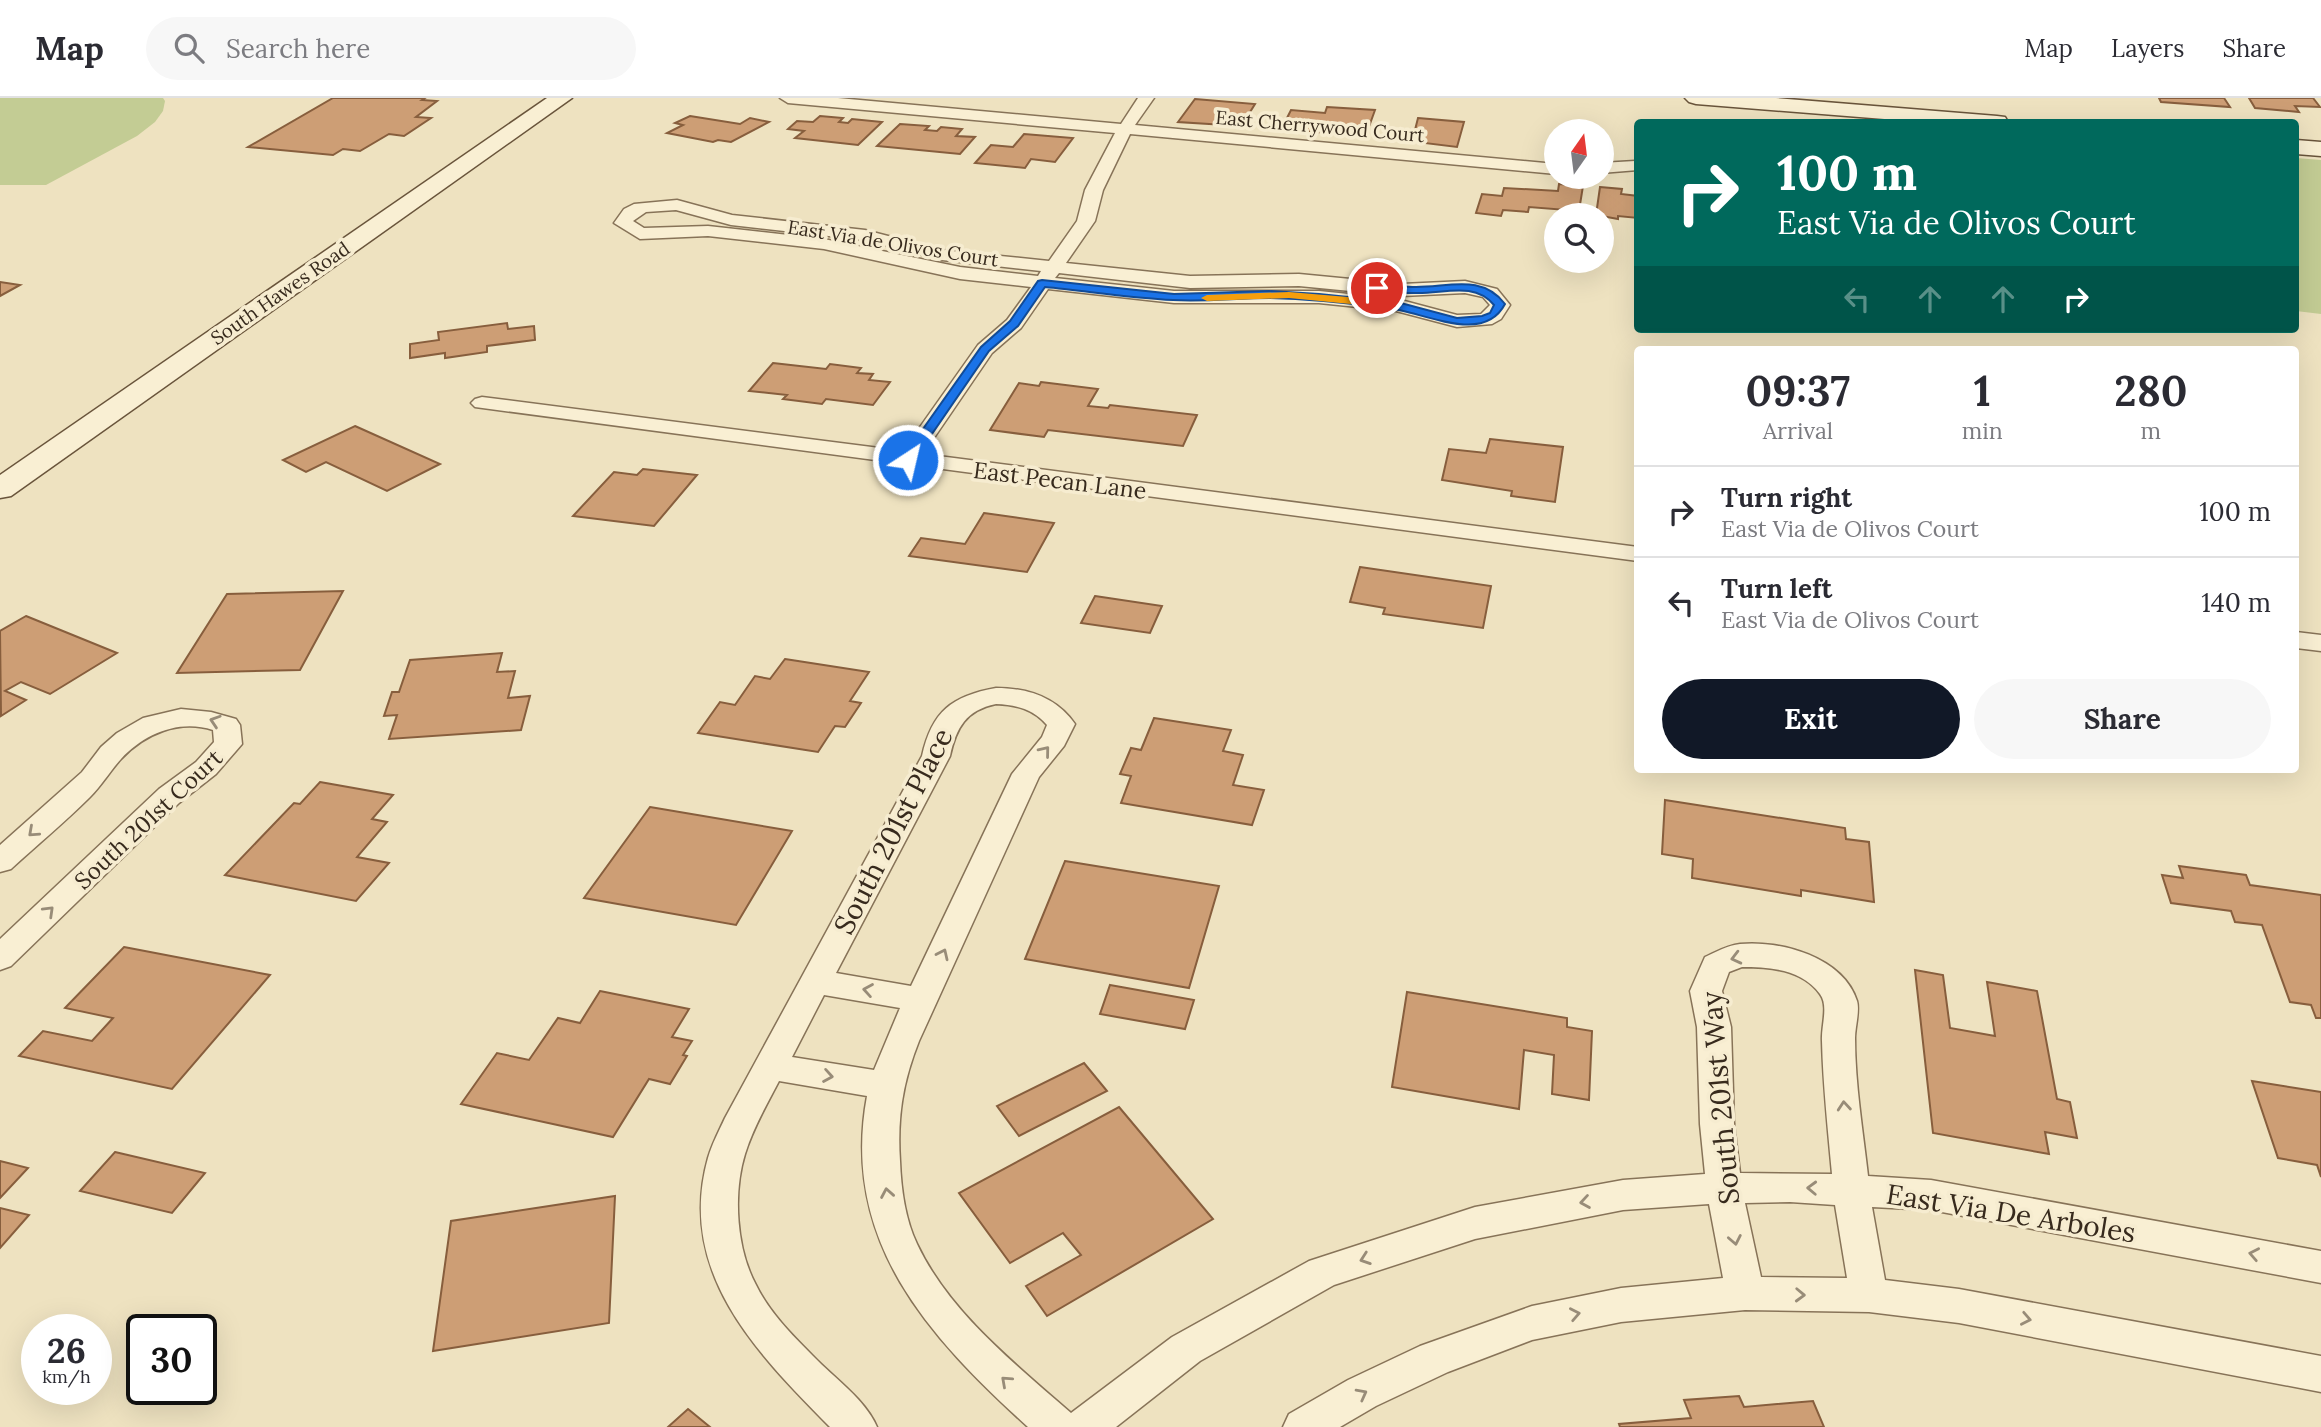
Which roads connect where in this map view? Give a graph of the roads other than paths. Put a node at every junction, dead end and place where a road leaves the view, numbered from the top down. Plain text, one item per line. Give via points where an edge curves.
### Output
1 (561, 98) edge
2 (788, 98) edge
3 (1146, 98) edge
4 (1696, 98) edge
5 (1959, 119) edge
6 (1125, 129) junction
7 (2299, 147) edge
8 (2321, 149) edge
9 (1634, 166) edge
10 (1614, 167) edge
11 (1544, 168) edge
12 (751, 228) junction
13 (1047, 276) junction
14 (1266, 287) junction
15 (482, 403) dead end
16 (908, 460) junction
17 (0, 489) edge
18 (1634, 553) edge
19 (2299, 640) edge
20 (2321, 643) edge
21 (0, 862) edge
22 (0, 958) edge
23 (815, 981) junction
24 (921, 1000) junction
25 (770, 1066) junction
26 (887, 1086) junction
27 (1724, 1188) junction
28 (1851, 1189) junction
29 (2321, 1267) edge
30 (1745, 1293) junction
31 (1869, 1295) junction
32 (2321, 1374) edge
33 (858, 1427) edge
34 (1056, 1427) edge
35 (1084, 1427) edge
36 (1303, 1427) edge

1 - 17 main road, South Hawes Road
2 - 6 street, East Cherrywood Court
3 - 6 street
4 - 5 main road
6 - 11 street, East Cherrywood Court
6 - 13 street via 1094,190 1086,221
7 - 8 main road
9 - 10 street
12 - 12 street, East Via de Olivos Court via 677,205 634,211 623,223 640,234
12 - 13 street, East Via de Olivos Court via 843,247
13 - 14 street, East Via de Olivos Court
13 - 16 street via 1014,324 985,349
14 - 14 street, East Via de Olivos Court via 1397,305 1457,321 1485,320 1500,304 1490,293 1465,286 1402,290 1299,280
15 - 16 street, East Pecan Lane
16 - 18 street, East Pecan Lane
19 - 20 street
22 -> 21 street, South 201st Court via 169,796 206,768 228,744 226,725 207,718 172,716 141,728
24 -> 23 street
24 -> 23 street, South 201st Place via 1026,774 1061,724 1053,711 1029,699 980,697 954,713 939,738 936,756
23 - 25 street, South 201st Place
24 - 26 street, South 201st Place
25 -> 26 street
25 - 33 street, South 201st Place via 724,1163 720,1201 724,1247 742,1298 784,1352
34 -> 26 street, South 201st Place via 996,1373 927,1294 898,1244 880,1143
28 -> 27 street, East Via De Arboles
28 -> 27 street, South 201st Way via 1838,1038 1841,1002 1830,983 1803,965 1773,956 1738,955 1716,965 1706,992 1714,1027
27 -> 30 street, South 201st Way
27 -> 35 street, East Via De Arboles via 1623,1195 1512,1215 1322,1273 1186,1349
29 -> 28 street, East Via De Arboles via 1931,1195
28 - 31 street, South 201st Way
30 -> 31 street
36 -> 30 street via 1434,1359 1532,1323 1621,1305
31 -> 32 street via 1959,1306

